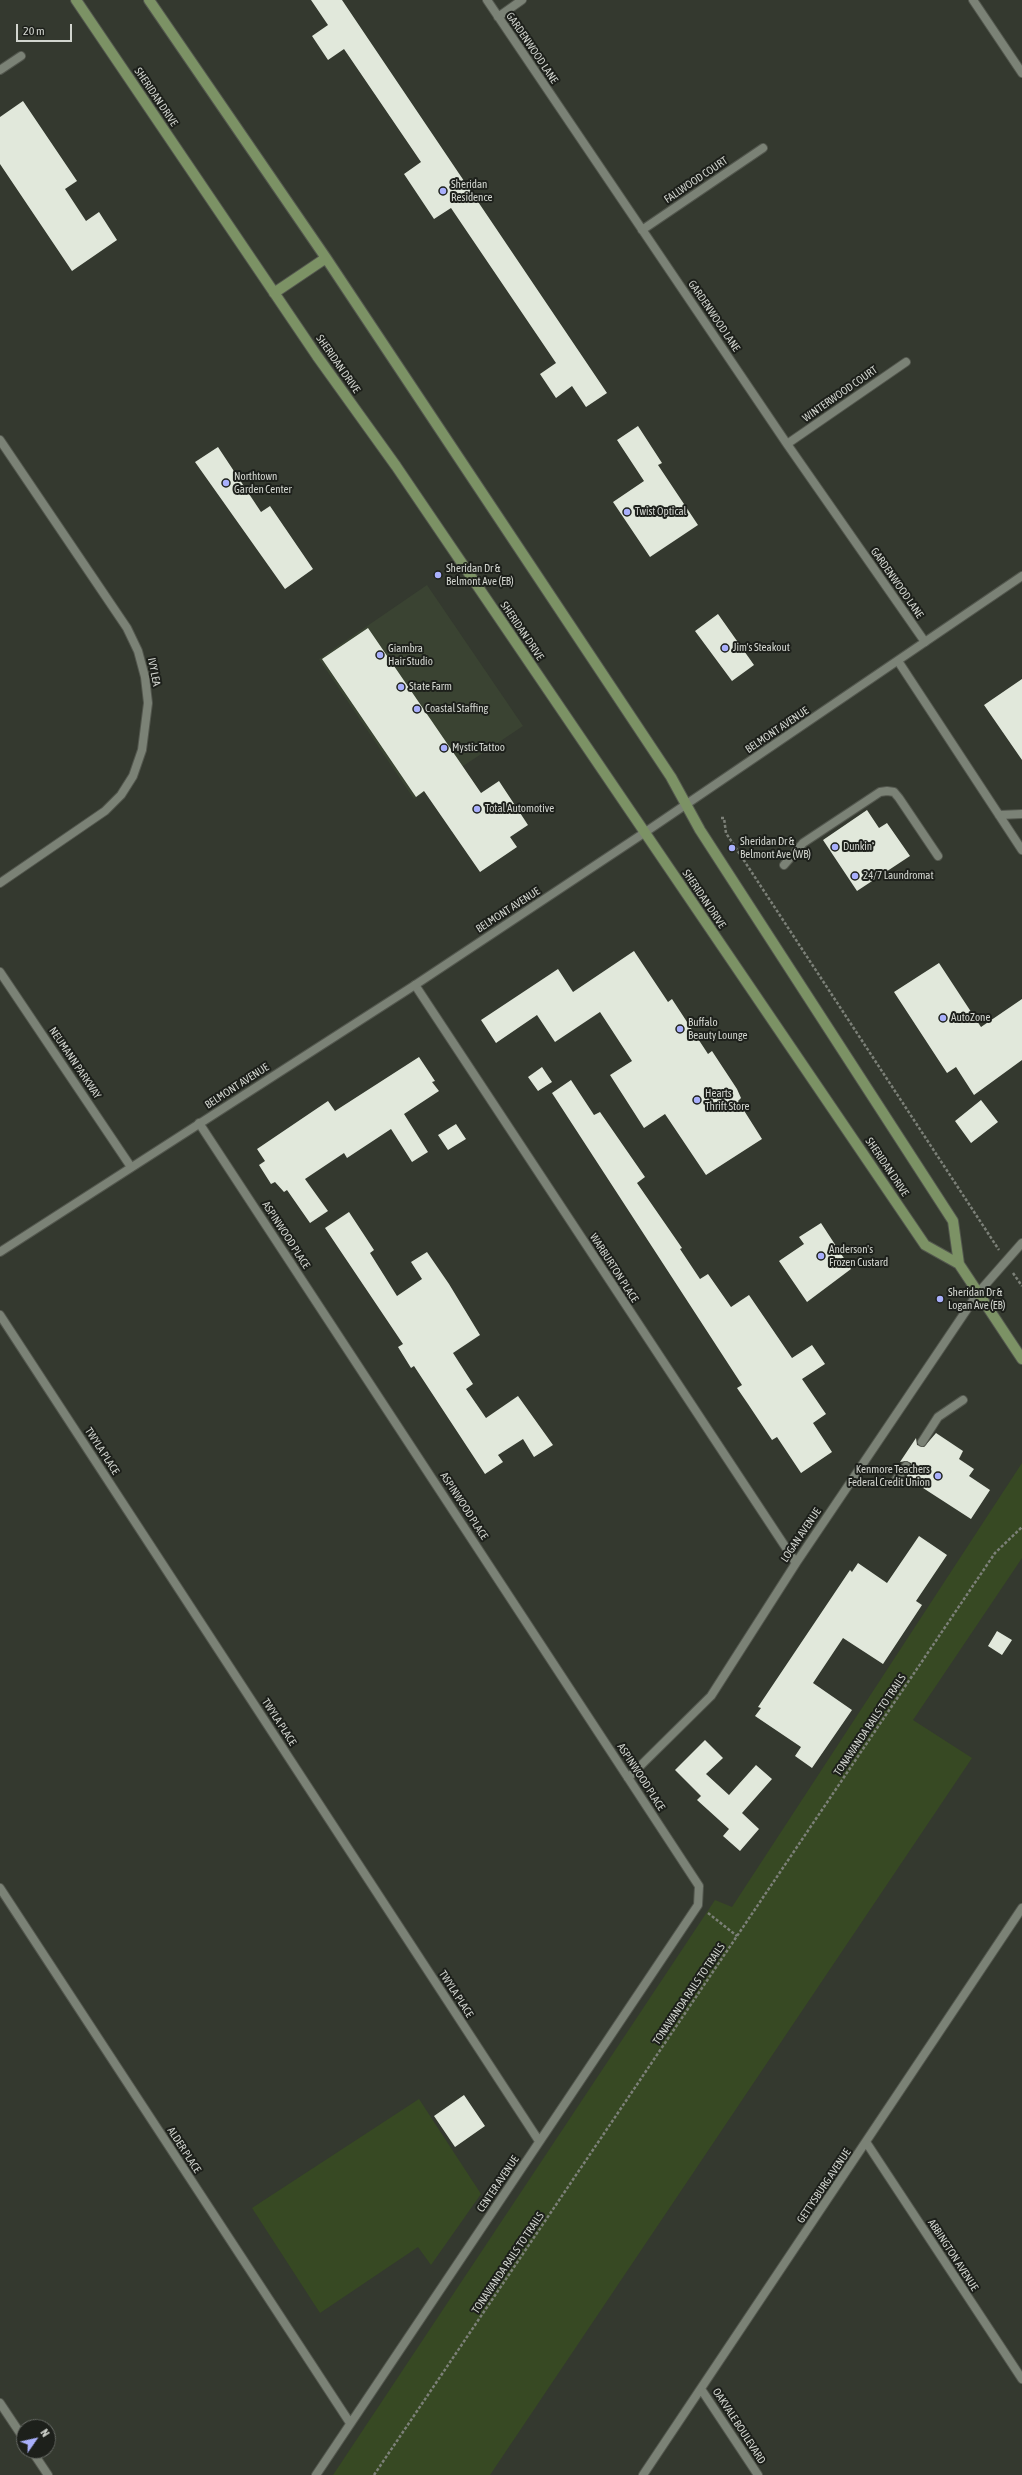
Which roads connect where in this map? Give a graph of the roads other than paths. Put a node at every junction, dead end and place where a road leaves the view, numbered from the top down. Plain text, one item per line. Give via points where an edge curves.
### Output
1 (76, 0) edge
2 (150, 0) edge
3 (487, 0) edge
4 (522, 0) edge
5 (973, 0) edge
6 (498, 16) junction
7 (21, 56) dead end
8 (0, 70) edge
9 (1022, 72) edge
10 (763, 148) dead end
11 (642, 230) junction
12 (326, 258) junction
13 (274, 292) junction
14 (906, 362) dead end
15 (0, 440) edge
16 (787, 444) junction
17 (1022, 576) edge
18 (925, 642) junction
19 (898, 661) junction
20 (686, 805) junction
21 (1022, 814) edge
22 (999, 815) junction
23 (644, 833) junction
24 (1022, 850) edge
25 (938, 856) dead end
26 (784, 865) dead end
27 (0, 883) edge
28 (0, 972) edge
29 (415, 985) junction
30 (199, 1123) junction
31 (131, 1167) junction
32 (1022, 1242) edge
33 (0, 1252) edge
34 (959, 1264) junction
35 (978, 1293) junction
36 (0, 1315) edge
37 (1022, 1359) edge
38 (963, 1400) dead end
39 (922, 1442) dead end
40 (906, 1466) dead end
41 (895, 1481) dead end
42 (796, 1563) junction
43 (628, 1778) junction
44 (0, 1888) edge
45 (698, 1905) joint
46 (1021, 1911) edge
47 (539, 2142) junction
48 (866, 2142) junction
49 (1022, 2380) edge
50 (701, 2389) junction
51 (0, 2403) edge
52 (350, 2423) junction
53 (16, 2427) edge
54 (37, 2459) edge
55 (48, 2475) edge
56 (316, 2475) edge
57 (643, 2475) edge
58 (758, 2475) edge

1 - 13 main road, SHERIDAN DRIVE
2 - 12 main road, SHERIDAN DRIVE
3 - 6 street, GARDENWOOD LANE
4 - 6 street
5 - 9 street
6 - 11 street, GARDENWOOD LANE
7 - 8 street
10 - 11 street, FALLWOOD COURT
11 - 16 street, GARDENWOOD LANE
12 - 13 main road
12 - 20 main road, SHERIDAN DRIVE via 597,663 671,777
13 - 23 main road, SHERIDAN DRIVE via 396,466
14 - 16 street, WINTERWOOD COURT
15 - 27 street, IVY LEA via 127,628 138,651 148,703 142,750 133,776 121,795 105,811
16 - 18 street, GARDENWOOD LANE
17 - 18 street, BELMONT AVENUE
18 - 19 street, BELMONT AVENUE
19 - 20 street, BELMONT AVENUE
19 - 22 street
20 - 23 street, BELMONT AVENUE
20 - 34 main road, SHERIDAN DRIVE via 807,997 954,1221
21 - 22 street
22 - 24 street
23 - 29 street, BELMONT AVENUE
23 - 34 main road, SHERIDAN DRIVE via 925,1245
25 - 26 street via 899,798 894,792 887,791 880,792 803,844
28 - 31 street, NEUMANN PARKWAY
29 - 30 street, BELMONT AVENUE
29 - 42 street, WARBURTON PLACE
30 - 31 street, BELMONT AVENUE
30 - 43 street, ASPINWOOD PLACE
31 - 33 street, BELMONT AVENUE
32 - 35 street, LOGAN AVENUE
34 - 35 main road, SHERIDAN DRIVE
35 - 37 main road, SHERIDAN DRIVE
35 - 42 street, LOGAN AVENUE
36 - 47 street, TWYLA PLACE
38 - 39 street via 938,1417
40 - 41 street
42 - 43 street, LOGAN AVENUE via 710,1696
43 - 45 street, ASPINWOOD PLACE via 699,1886
44 - 52 street, ALDER PLACE
45 - 47 street, CENTER AVENUE
46 - 48 street, GETTYSBURG AVENUE
47 - 52 street, CENTER AVENUE
48 - 49 street, ABBINGTON AVENUE
48 - 50 street, GETTYSBURG AVENUE
50 - 57 street, GETTYSBURG AVENUE
50 - 58 street, OAKVALE BOULEVARD
51 - 53 street
52 - 56 street, CENTER AVENUE
54 - 55 street

